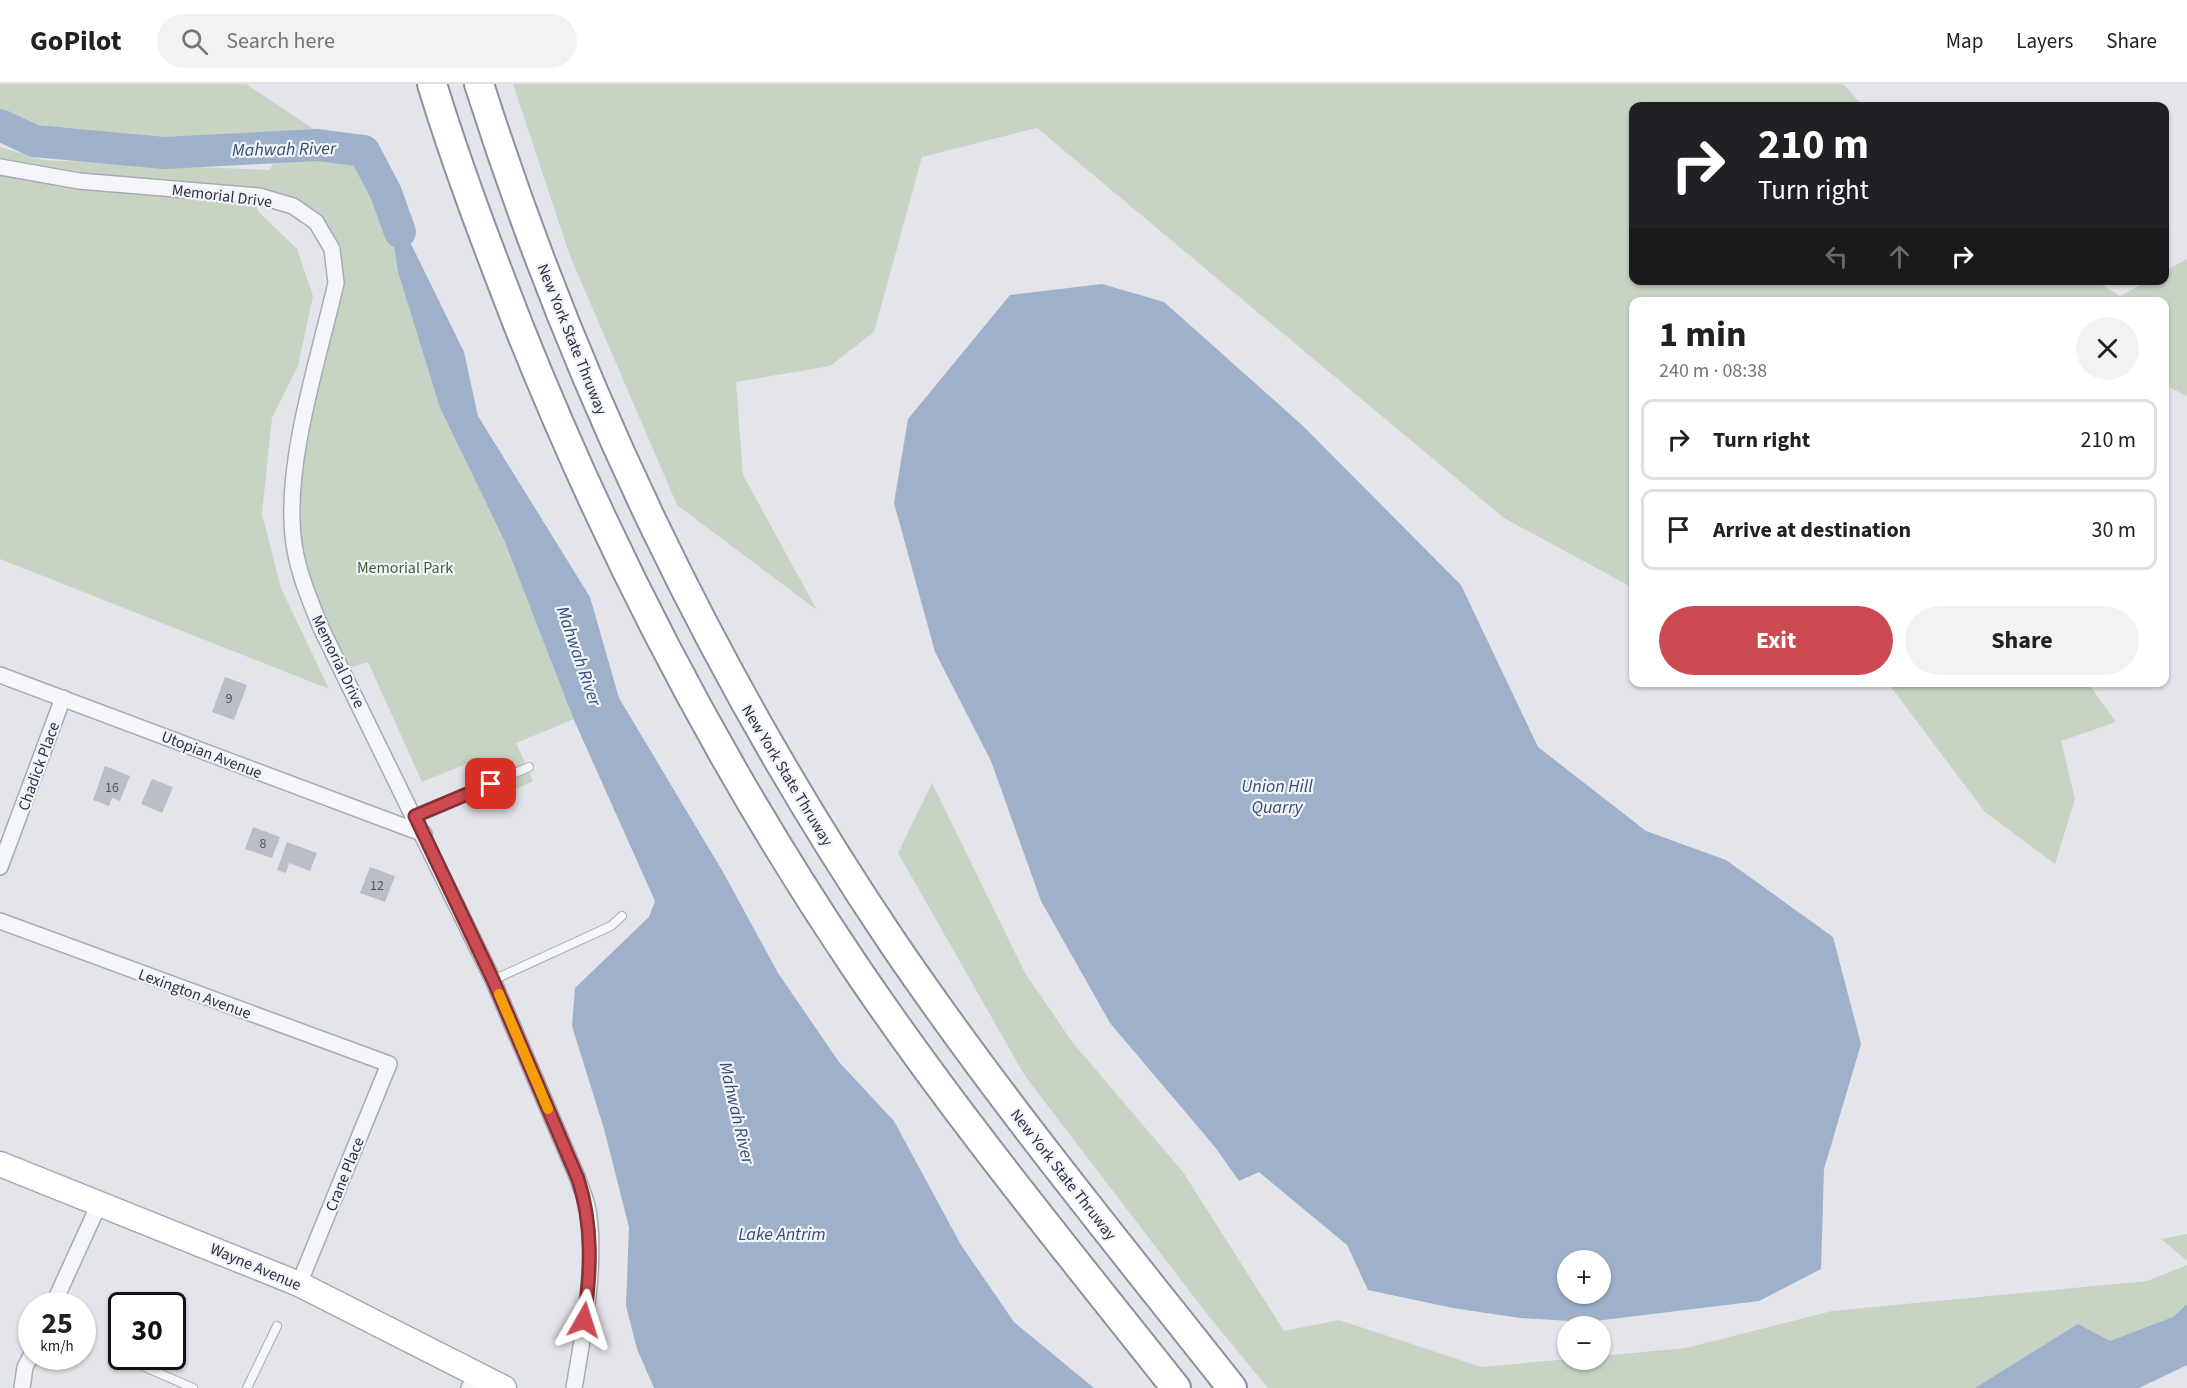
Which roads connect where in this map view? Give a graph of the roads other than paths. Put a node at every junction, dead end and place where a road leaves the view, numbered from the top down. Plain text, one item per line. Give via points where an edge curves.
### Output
1 (432, 84) edge
2 (479, 84) edge
3 (0, 167) edge
4 (0, 675) edge
5 (63, 698) junction
6 (529, 767) dead end
7 (415, 816) junction
8 (424, 834) junction
9 (0, 867) edge
10 (622, 916) dead end
11 (0, 921) edge
12 (493, 980) junction
13 (389, 1064) joint
14 (0, 1164) edge
15 (100, 1202) junction
16 (298, 1284) junction
17 (59, 1292) edge
18 (277, 1326) dead end
19 (25, 1370) edge
20 (152, 1370) edge
21 (472, 1381) edge
22 (22, 1388) edge
23 (193, 1388) edge
24 (247, 1388) edge
25 (504, 1388) edge
26 (574, 1388) edge
27 (1176, 1388) edge
28 (1232, 1388) edge

1 - 27 highway via 539,377 618,552 706,722 802,884 908,1042
2 - 28 highway, New York State Thruway via 580,360 658,533 744,701 840,861 944,1017
3 - 7 street, Memorial Drive via 79,181 259,196 293,206 316,222 332,249 336,283 292,488 293,537 304,584 321,628
4 - 5 street, Utopian Avenue
5 - 8 street, Utopian Avenue
5 - 9 street, Chadick Place
6 - 7 lane
7 - 8 street, Memorial Drive
8 - 12 street, Memorial Drive
10 - 12 lane via 611,926
11 - 13 street, Lexington Avenue
12 - 26 street, Memorial Drive via 588,1209 587,1302
13 - 16 street, Crane Place
14 - 15 main road, Wayne Avenue
15 - 16 main road, Wayne Avenue
15 - 17 street
16 - 21 main road, Wayne Avenue
18 - 24 lane
19 - 22 street
20 - 23 lane
21 - 25 main road, Wayne Avenue

